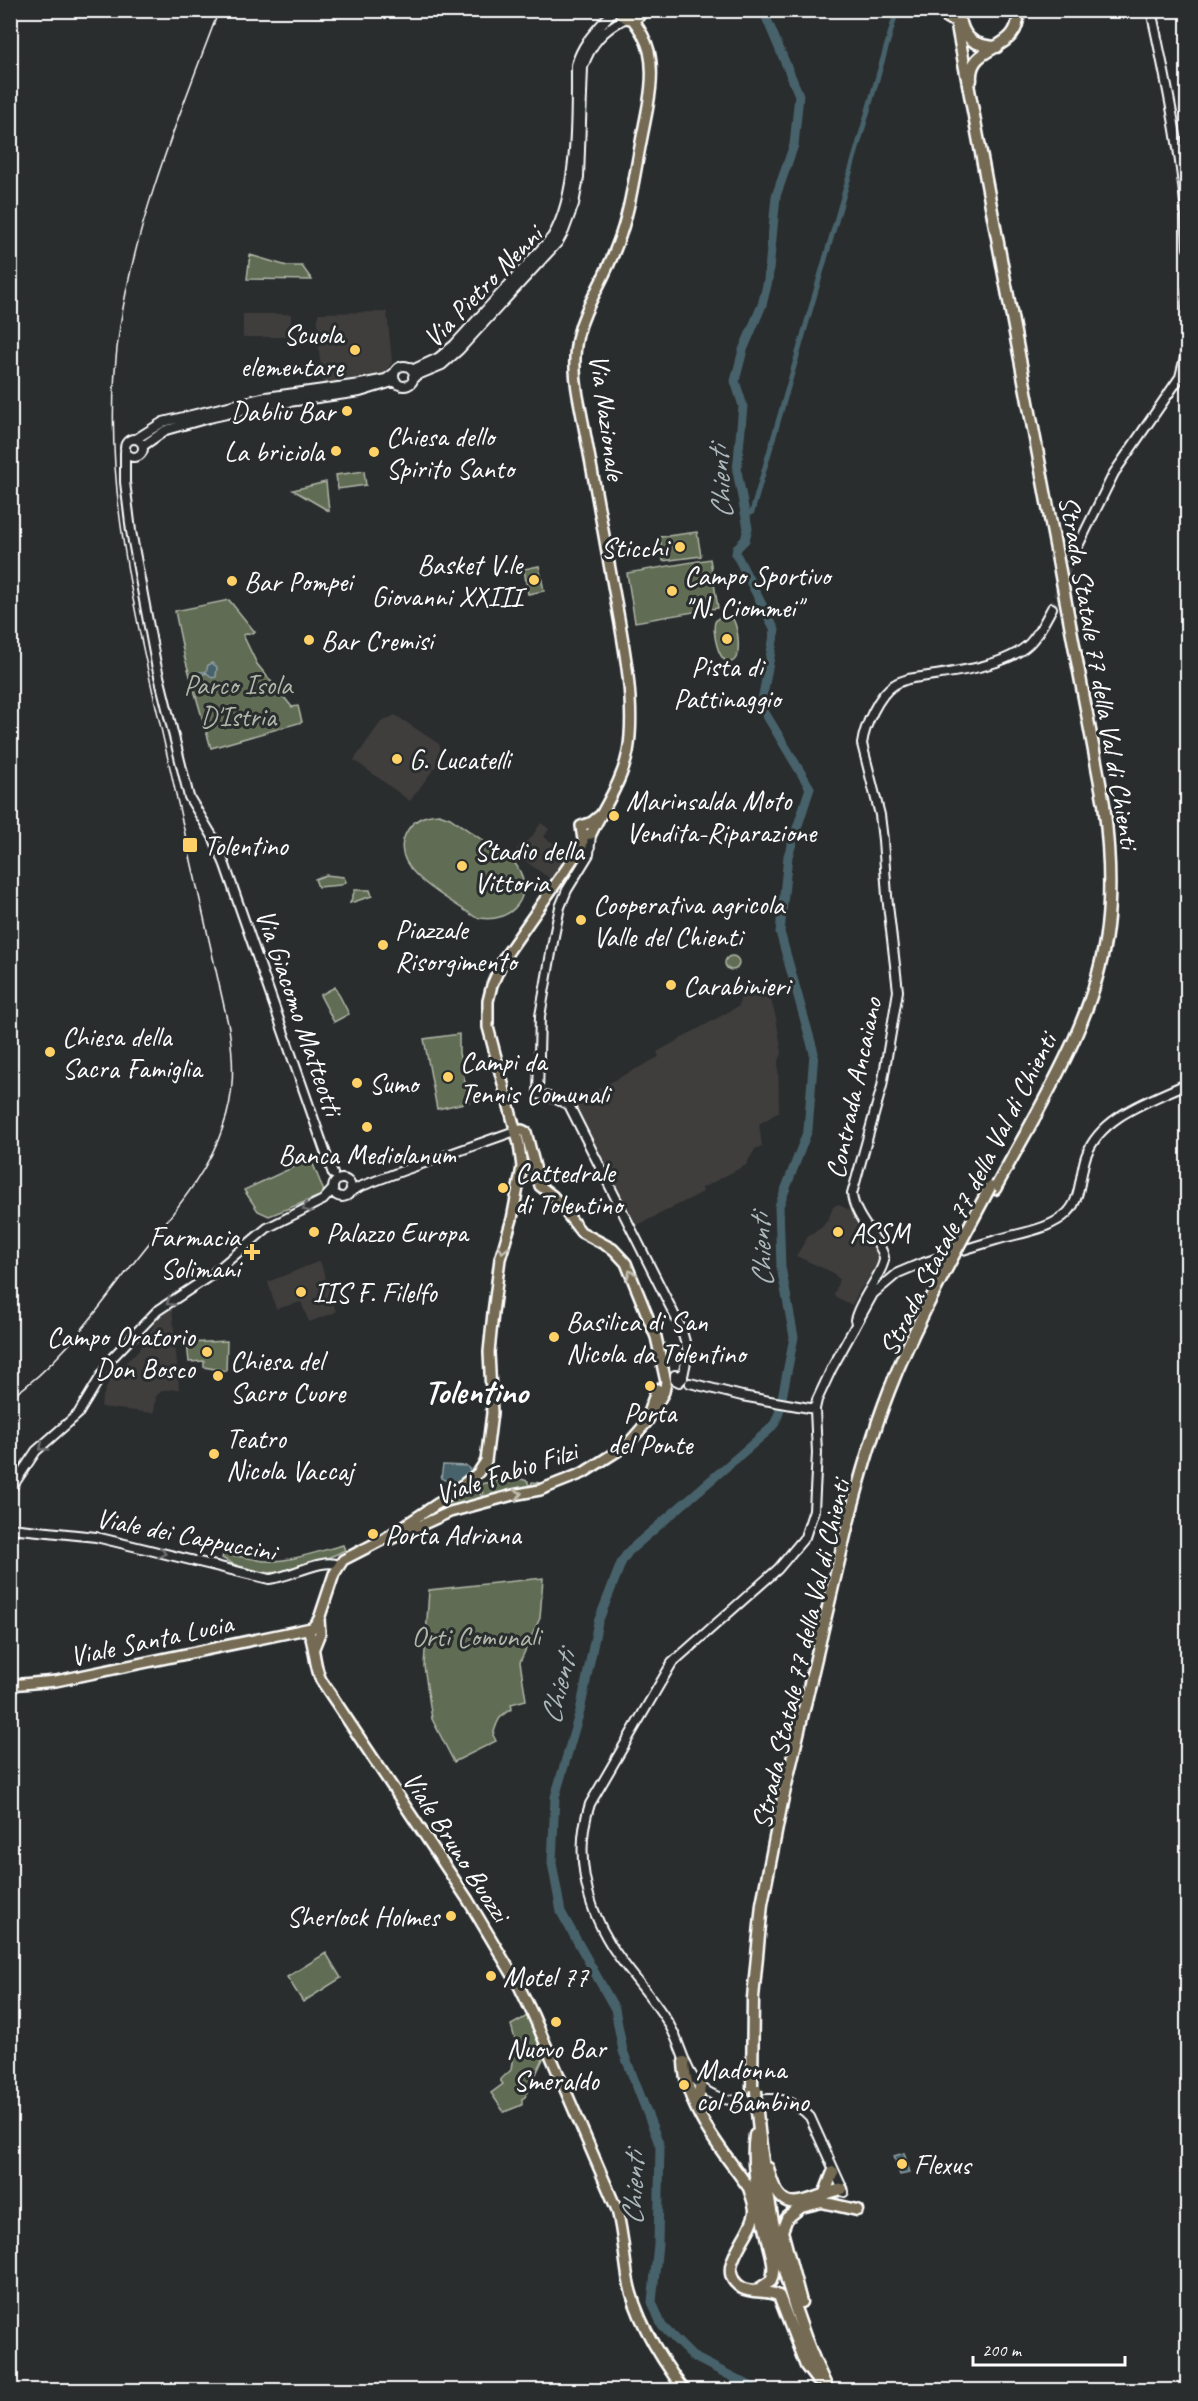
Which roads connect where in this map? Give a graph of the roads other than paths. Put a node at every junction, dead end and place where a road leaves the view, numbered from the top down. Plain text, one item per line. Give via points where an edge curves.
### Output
1 (607, 10) edge
2 (614, 10) edge
3 (618, 10) edge
4 (1018, 10) edge
5 (1151, 10) edge
6 (951, 12) edge
7 (643, 13) edge
8 (629, 19) junction
9 (596, 30) junction
10 (642, 32) junction
11 (997, 47) junction
12 (580, 87) junction
13 (985, 174) junction
14 (1188, 248) edge
15 (1188, 289) edge
16 (412, 374) junction
17 (395, 377) junction
18 (136, 439) junction
19 (143, 447) junction
20 (125, 452) junction
21 (134, 457) junction
22 (125, 466) junction
23 (1040, 479) junction
24 (1072, 558) tunnel mouth
25 (1052, 608) tunnel mouth
26 (588, 831) junction
27 (1188, 1083) edge
28 (515, 1131) junction
29 (335, 1182) junction
30 (350, 1183) junction
31 (359, 1187) junction
32 (349, 1193) junction
33 (856, 1324) junction
34 (681, 1377) junction
35 (662, 1383) junction
36 (815, 1409) junction
37 (10, 1490) edge
38 (10, 1520) edge
39 (10, 1528) edge
40 (22, 1529) junction
41 (384, 1539) junction
42 (338, 1565) junction
43 (313, 1628) junction
44 (10, 1685) edge
45 (684, 2062) junction
46 (700, 2087) junction
47 (711, 2094) junction
48 (696, 2102) junction
49 (754, 2112) junction
50 (755, 2135) junction
51 (833, 2172) junction
52 (843, 2190) joint
53 (828, 2199) junction
54 (857, 2210) dead end
55 (755, 2291) junction
56 (811, 2352) junction
57 (823, 2387) edge
58 (684, 2391) edge

1 - 9 street
2 - 9 street, Via Pietro Nenni
3 - 8 main road, Via Nazionale
4 - 11 highway via 1019,23 1014,33
5 - 14 street via 1180,153
6 - 11 highway via 969,39 979,45
6 - 13 highway, Strada Statale 77 della Val di Chienti
6 - 23 highway, Strada Statale 77 della Val di Chienti
7 - 8 main road
7 - 10 main road, Via Nazionale
8 - 10 main road, Via Nazionale
8 - 12 street, Via Pietro Nenni via 609,27 597,38 588,52
9 - 12 street, Via Pietro Nenni via 581,49 576,65
10 - 26 main road, Via Nazionale via 651,59 650,80 628,213 617,246 580,324 574,351 575,381 620,623 631,718 627,755 614,792
11 - 13 highway via 980,56 971,70
12 - 16 street, Via Pietro Nenni via 579,177 561,237 459,350 442,365
13 - 23 highway, Strada Statale 77 della Val di Chienti
15 - 24 street via 1185,357 1180,377 1114,473
16 - 17 street via 401,366
16 - 17 street via 407,385
17 - 18 street via 266,397 163,422
17 - 19 street via 360,392 267,405 166,429
18 - 19 street
18 - 20 street via 127,441
19 - 21 street
20 - 21 street
20 - 22 street, Via Giacomo Matteotti
21 - 22 street
22 - 29 street, Via Giacomo Matteotti via 131,531 156,664 189,797 225,865
23 - 49 highway, Strada Statale 77 della Val di Chienti, bridge via 1100,823 1102,914 1090,980 1076,1020 906,1351 871,1439 846,1531 762,1904 753,1998
25 - 33 street, Contrada Ancaiano via 1034,638 1014,657 894,685 868,722 862,744 880,814 897,1001 882,1086 852,1194 855,1210 884,1258 858,1309
26 - 28 main road, Via Nazionale via 582,846 504,958 492,985 488,1027
26 - 34 street via 590,854 567,890 558,916 540,1016 538,1094 567,1104 681,1328 687,1347
27 - 33 street via 1105,1126 1094,1138 1086,1157 1074,1204 1063,1216 1035,1229 898,1273 873,1294
28 - 31 street
35 -> 28 main road via 656,1337 626,1263 613,1249 581,1232 553,1196 541,1188 526,1132
28 -> 41 main road, Via Nazionale via 521,1174 501,1259 489,1352 492,1413 487,1455 478,1473
29 - 30 street via 344,1179
29 - 32 street via 336,1194 341,1197
29 -> 37 street via 323,1200 274,1223 210,1276 157,1311 112,1358 78,1414 36,1451
30 - 31 street
30 - 32 street
31 - 32 street
33 - 36 street, Contrada Ancaiano
34 - 35 street
34 - 35 street
34 - 36 street via 742,1396
41 -> 35 main road, Viale Fabio Filzi via 392,1539 450,1512 540,1490 584,1473 614,1455 635,1436 647,1422
36 - 45 street via 814,1510 808,1530 778,1569 672,1663 590,1804 585,1821 584,1874 599,1920 610,1944 669,2023
38 - 40 street
39 - 40 street, Viale dei Cappuccini
40 -> 42 street, Viale dei Cappuccini via 96,1537 269,1579 329,1562
41 - 42 main road via 353,1553
42 - 43 main road, Viale Bruno Buozzi
43 - 44 main road, Viale Santa Lucia via 56,1681
43 - 58 main road, Viale Bruno Buozzi via 316,1670 325,1689 468,1900 518,1984 617,2210 628,2281 646,2332
45 - 46 street
45 - 48 highway
46 - 47 street
46 - 48 highway
47 - 48 highway
47 - 51 street via 738,2101 783,2098 793,2102 810,2117
48 - 55 highway via 753,2200 752,2224 731,2265 731,2274 741,2287
49 - 50 highway, Strada Statale 77 della Val di Chienti
49 - 53 highway via 764,2127 773,2189 797,2204
49 - 56 highway, Strada Statale 77 della Val di Chienti via 774,2232
50 - 55 highway via 755,2177 774,2265 771,2281
50 - 57 highway, Strada Statale 77 della Val di Chienti via 771,2241 789,2305
51 - 52 street
51 - 53 highway
52 - 53 highway
53 - 54 highway
53 - 56 highway via 801,2207 787,2218 782,2230
55 - 57 highway via 767,2290 779,2296 806,2366
56 - 57 highway, Strada Statale 77 della Val di Chienti

